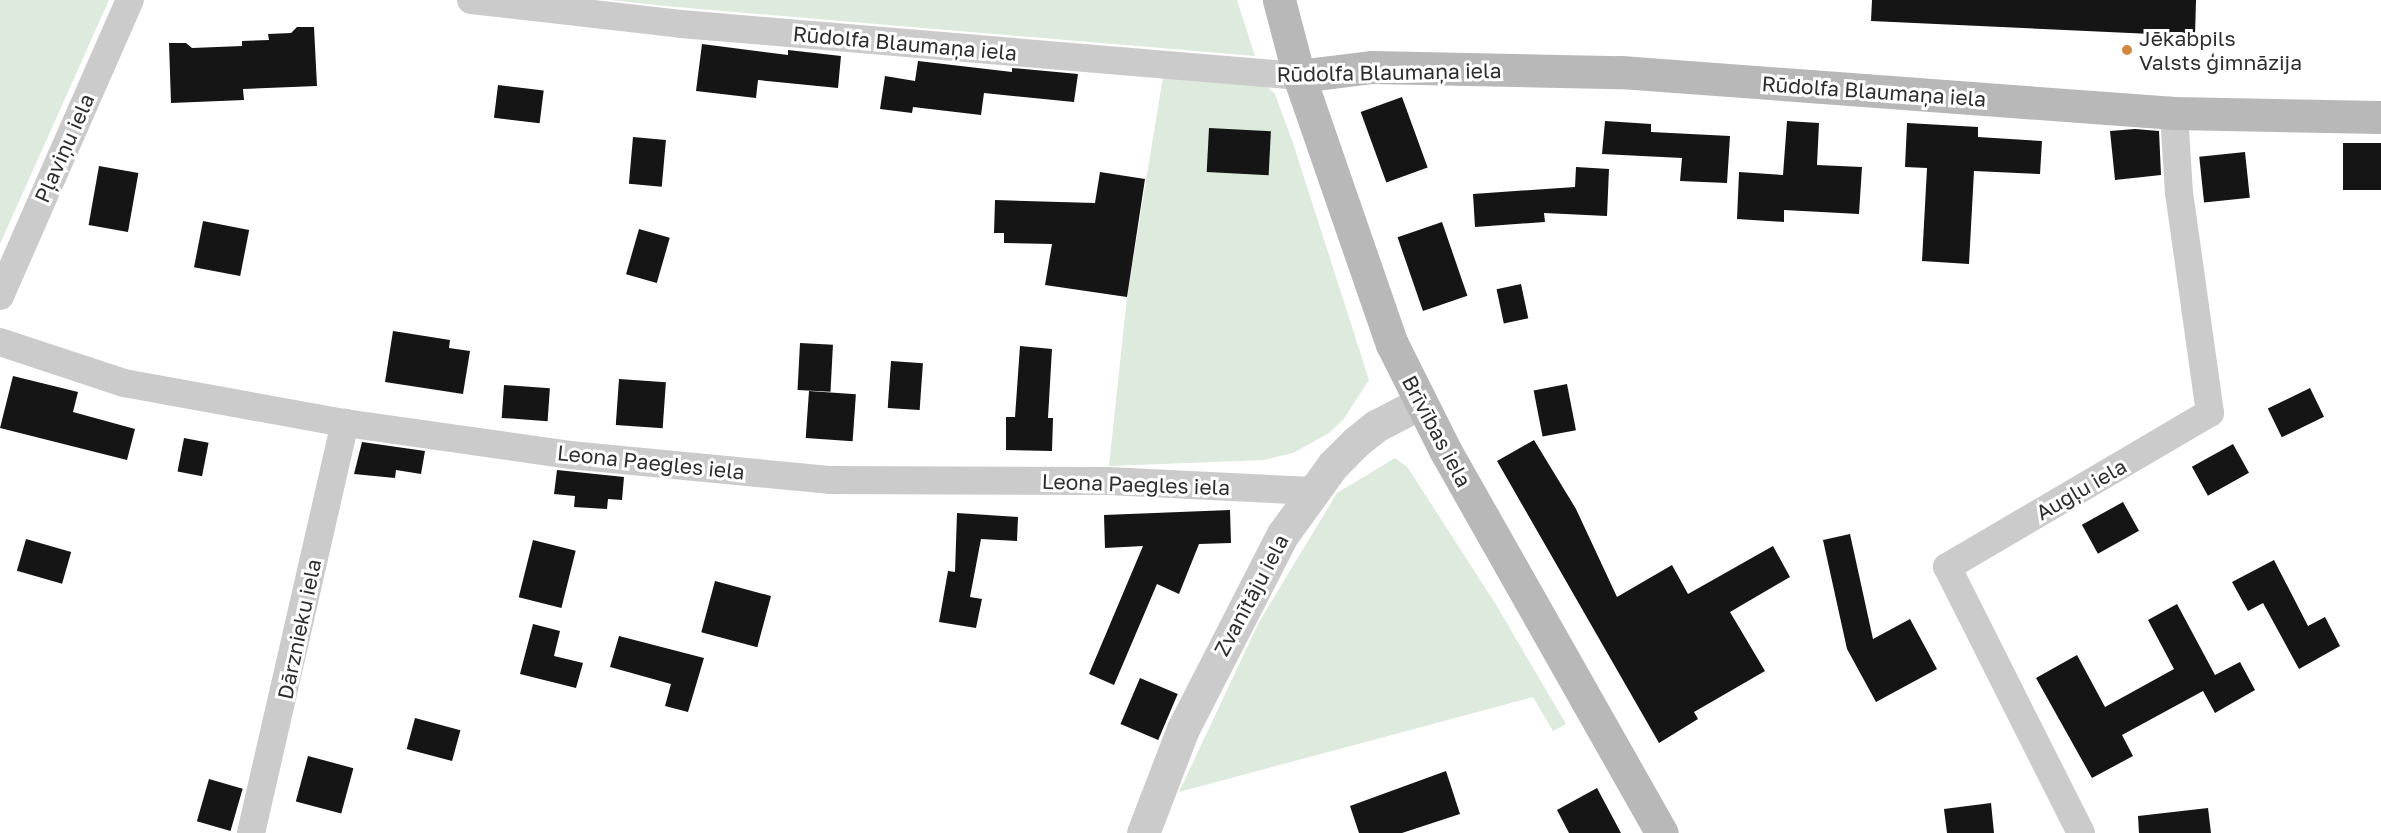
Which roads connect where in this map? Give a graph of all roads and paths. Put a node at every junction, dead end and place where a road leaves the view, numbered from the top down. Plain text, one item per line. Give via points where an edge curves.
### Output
1 (130, 0) edge
2 (471, 0) edge
3 (1279, 0) edge
4 (1299, 76) junction
5 (2174, 113) junction
6 (2381, 117) edge
7 (0, 296) edge
8 (0, 342) edge
9 (1420, 403) junction
10 (345, 423) junction
11 (1313, 491) junction
12 (251, 833) edge
13 (1143, 833) edge
14 (1662, 833) edge
15 (2081, 833) edge

1 - 7 street, Pļaviņu iela
2 - 4 street, Rūdolfa Blaumaņa iela via 681,24
3 - 4 main road, Brīvības iela
4 - 5 main road, Rūdolfa Blaumaņa iela via 1371,67 1621,72
4 - 9 main road, Brīvības iela via 1392,344
5 - 6 main road, Rūdolfa Blaumaņa iela
5 - 15 street, Augļu iela via 2179,193 2210,413 1947,567
8 - 10 street, Leona Paegles iela via 124,383
9 - 11 street, Zvanītāju iela via 1376,426 1356,442
9 - 14 main road, Brīvības iela
10 - 11 street, Leona Paegles iela via 570,455 829,480 1107,481
10 - 12 street, Dārznieku iela
11 - 13 street, Zvanītāju iela via 1283,534 1214,665 1183,729

